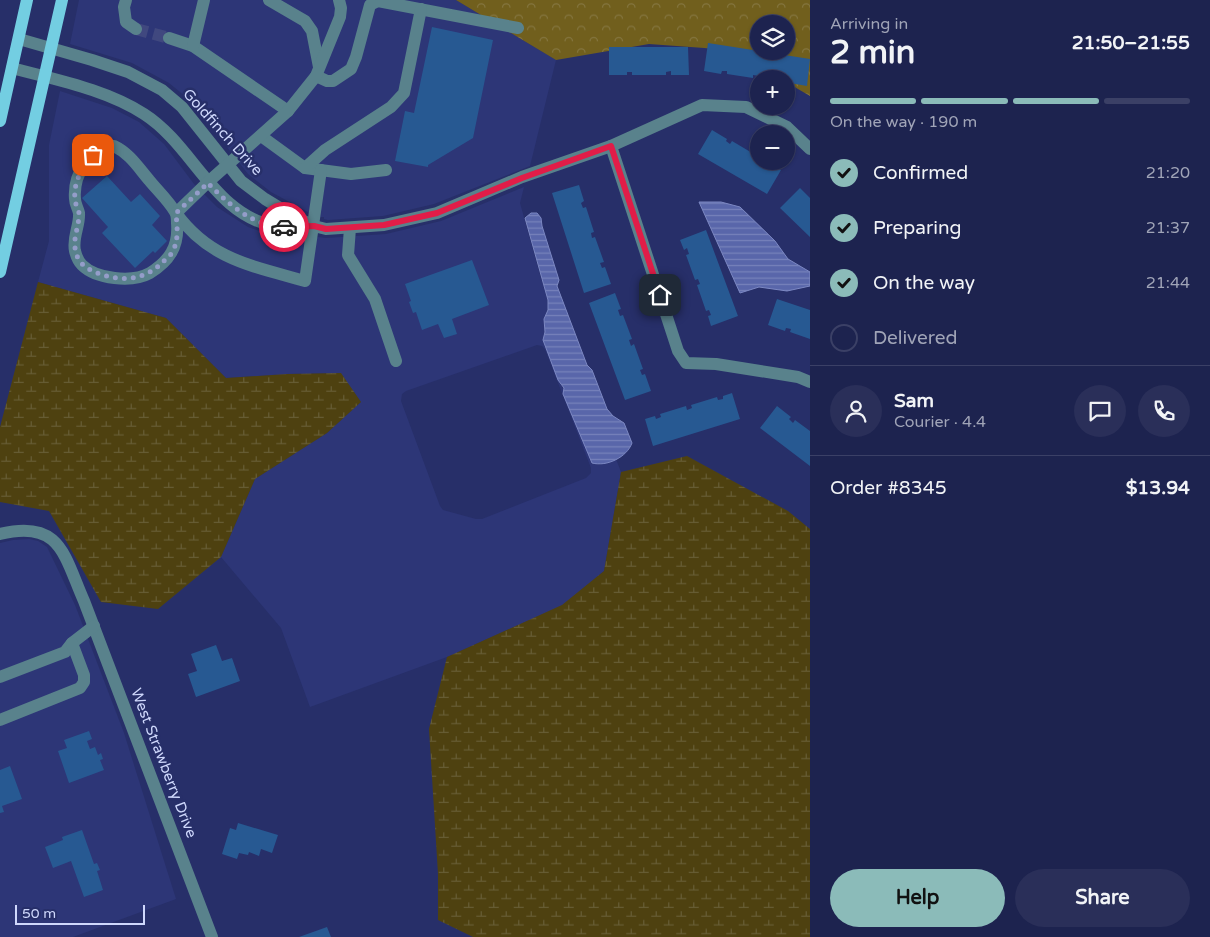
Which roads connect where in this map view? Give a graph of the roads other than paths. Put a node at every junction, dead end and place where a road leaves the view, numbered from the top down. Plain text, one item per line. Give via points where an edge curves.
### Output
1 (27, 0) edge
2 (62, 0) edge
3 (126, 0) edge
4 (204, 0) edge
5 (269, 0) edge
6 (339, 0) edge
7 (421, 9) junction
8 (518, 28) dead end
9 (136, 29) tunnel mouth
10 (170, 38) tunnel mouth
11 (19, 39) junction
12 (193, 46) junction
13 (51, 48) junction
14 (12, 68) junction
15 (318, 72) junction
16 (45, 77) junction
17 (288, 111) junction
18 (0, 121) edge
19 (261, 136) junction
20 (611, 146) junction
21 (810, 149) edge
22 (227, 165) junction
23 (305, 168) junction
24 (320, 170) junction
25 (386, 170) dead end
26 (208, 183) junction
27 (176, 213) junction
28 (314, 226) junction
29 (350, 228) junction
30 (0, 272) edge
31 (396, 361) dead end
32 (810, 382) edge
33 (0, 534) edge
34 (94, 626) junction
35 (72, 643) junction
36 (0, 677) edge
37 (0, 720) edge
38 (212, 937) edge

1 - 11 main road
2 - 13 main road
3 - 9 street via 126,22
4 - 12 street
5 - 15 street via 306,21 312,31
6 - 15 street via 340,17
7 - 8 street
7 - 15 street via 378,1 370,5 351,69 333,81 327,81
7 - 23 street via 404,93 391,108 326,150
10 - 12 street
11 - 13 street, Goldfinch Drive
11 - 14 main road
12 - 17 street
13 - 16 main road
13 - 22 street, Goldfinch Drive via 128,72 162,90 182,107
14 - 16 street, Goldfinch Drive
14 - 18 main road
15 - 17 street
16 - 26 street, Goldfinch Drive via 116,100 145,114 171,137
16 - 30 main road
17 - 19 street
19 - 22 street
19 - 23 street
20 - 21 street, Goldfinch Drive via 702,105 746,107 787,127
20 - 29 street, Goldfinch Drive via 437,213 384,225
20 - 32 street via 678,351 686,363 716,364 798,377
22 - 26 street
22 - 28 street, Goldfinch Drive via 241,181 265,199
23 - 24 street
24 - 25 street via 351,174
24 - 28 street
26 - 27 street
26 - 28 street, Goldfinch Drive via 225,201 254,220 278,227
27 - 27 street via 121,149 114,146 100,149 81,168 76,185 75,200 79,214 74,242 78,258 93,272 112,278 127,280 147,274 172,253 178,236
27 - 28 street via 188,229 211,248 240,263 305,281
28 - 29 street, Goldfinch Drive
29 - 31 street via 348,255 375,299
33 - 34 street, West Strawberry Drive via 31,530 55,540
34 - 35 street
34 - 38 street, West Strawberry Drive
35 - 36 street via 65,652
35 - 37 street via 84,676 80,688

